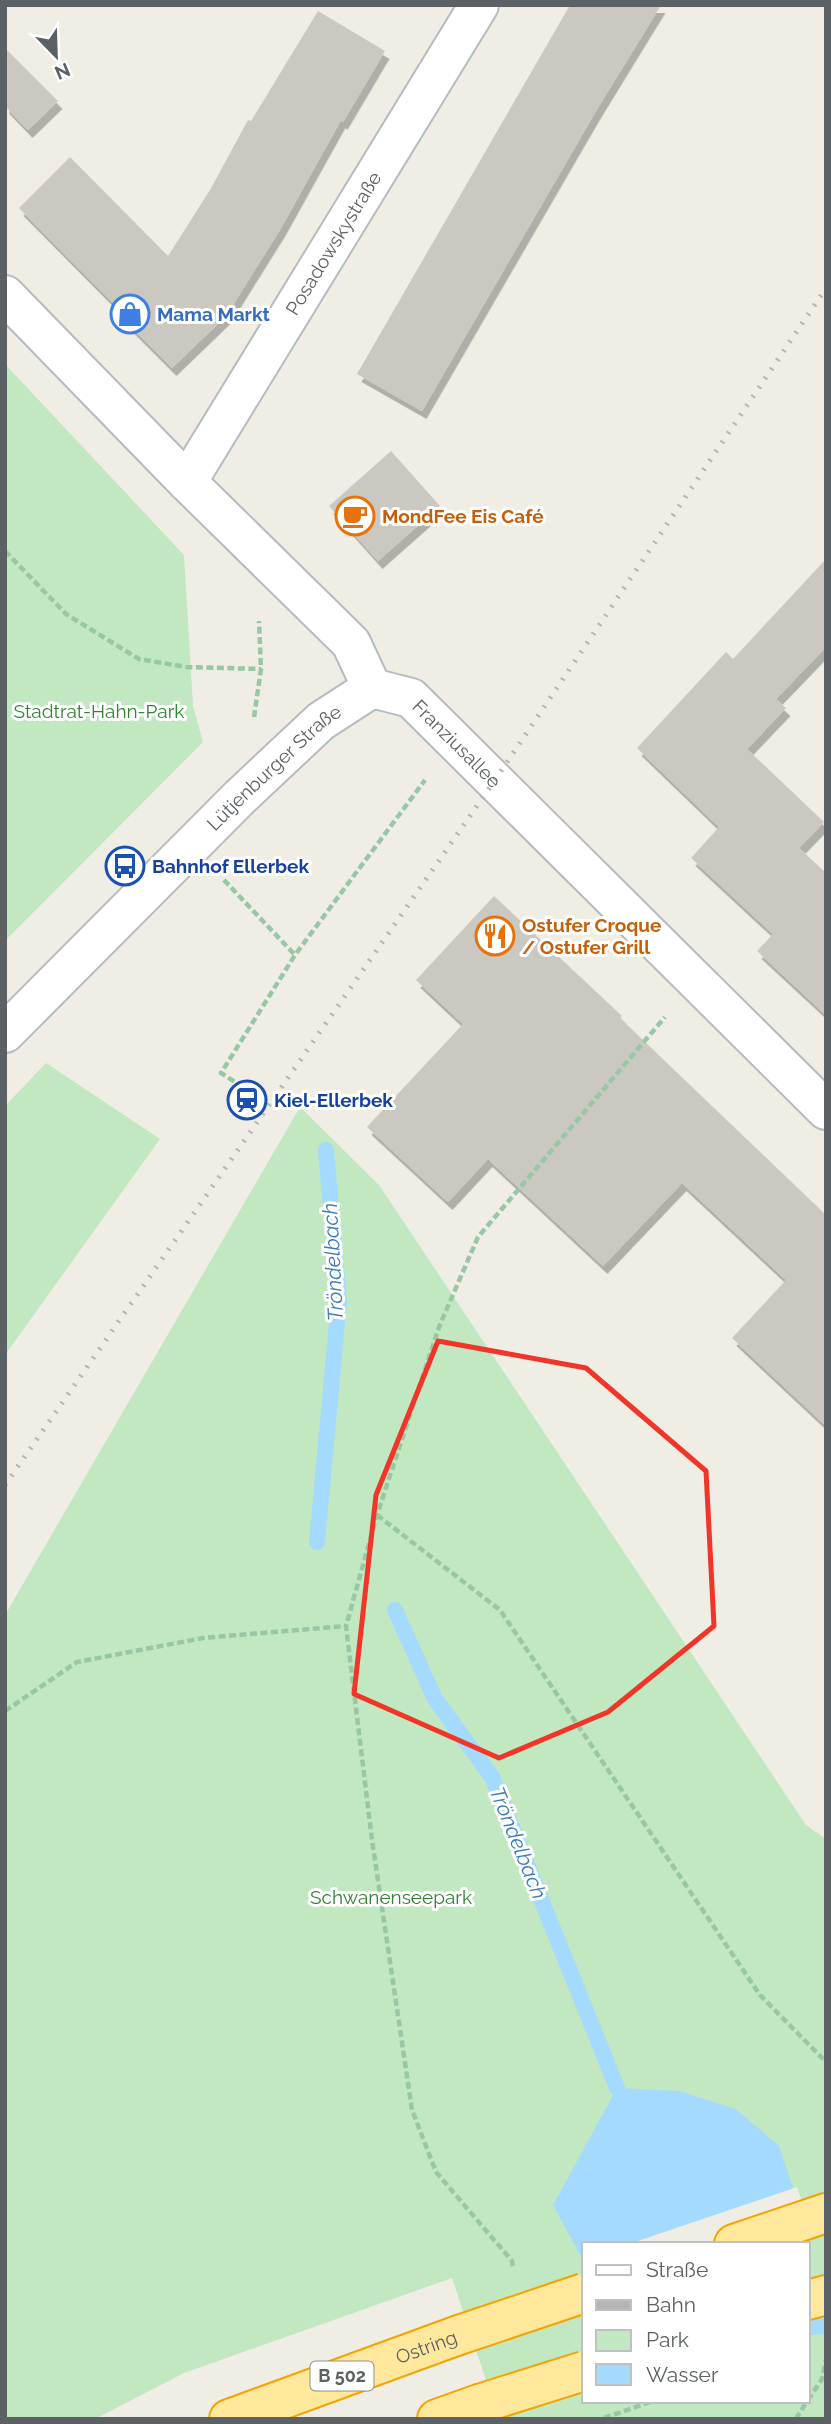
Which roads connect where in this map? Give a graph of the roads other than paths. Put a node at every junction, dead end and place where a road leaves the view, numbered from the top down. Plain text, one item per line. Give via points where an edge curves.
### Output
1 (479, 5) edge
2 (5, 295) edge
3 (187, 482) junction
4 (372, 688) junction
5 (5, 1033) edge
6 (826, 1110) edge
7 (826, 2213) edge
8 (740, 2242) edge
9 (582, 2294) edge
10 (582, 2372) edge
11 (229, 2419) edge
12 (437, 2419) edge

1 - 3 street, Posadowskystraße
2 - 3 street
3 - 4 street via 351,643
4 - 5 street, Lütjenburger Straße via 321,721
4 - 6 street, Franziusallee via 411,698
7 - 8 highway
9 - 11 highway, Ostring / B 502, bridge
10 - 12 highway, bridge

